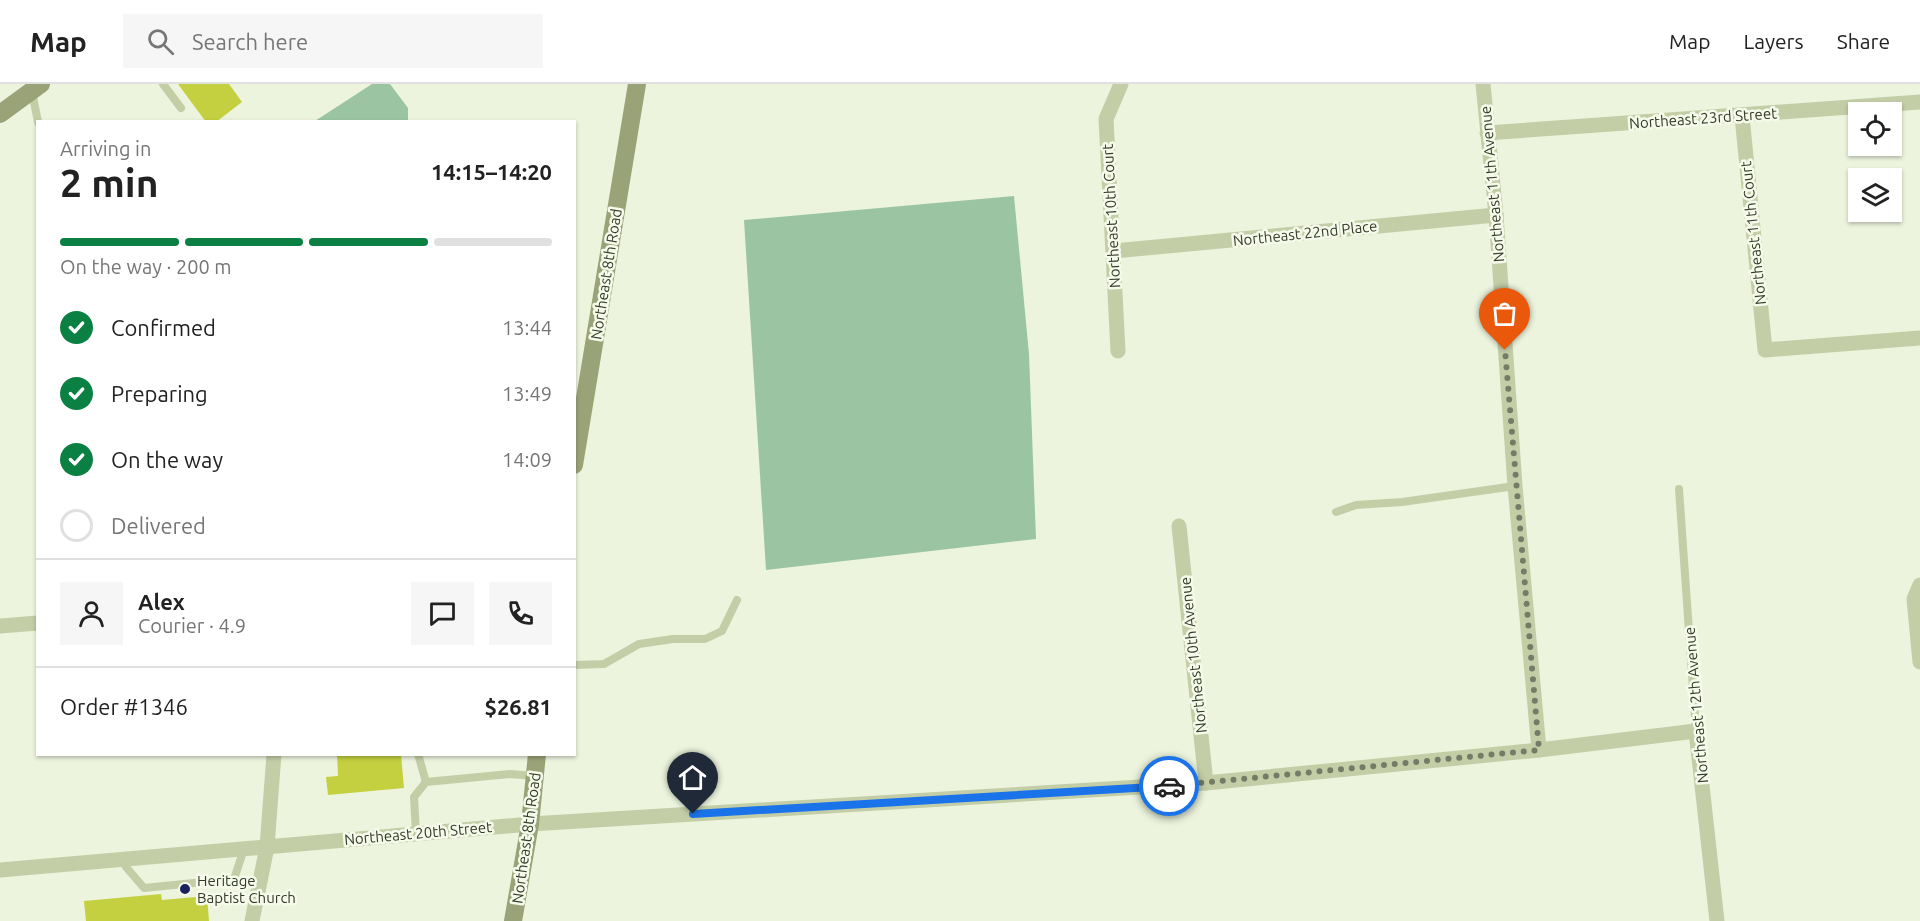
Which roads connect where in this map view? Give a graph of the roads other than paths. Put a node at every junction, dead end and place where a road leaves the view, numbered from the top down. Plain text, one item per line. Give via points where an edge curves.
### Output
1 (163, 84) edge
2 (637, 84) edge
3 (1121, 84) edge
4 (1483, 84) edge
5 (36, 87) edge
6 (1920, 102) edge
7 (181, 108) dead end
8 (0, 114) edge
9 (1742, 116) junction
10 (38, 120) edge
11 (1486, 133) junction
12 (1496, 215) junction
13 (1114, 251) junction
14 (1920, 338) edge
15 (1118, 351) dead end
16 (576, 453) edge
17 (1515, 486) junction
18 (1678, 489) dead end
19 (1336, 512) dead end
20 (1179, 526) dead end
21 (1920, 585) edge
22 (737, 600) dead end
23 (36, 623) edge
24 (0, 626) edge
25 (1920, 663) edge
26 (576, 665) edge
27 (1696, 731) junction
28 (1539, 750) junction
29 (274, 756) edge
30 (419, 756) edge
31 (537, 756) edge
32 (535, 776) junction
33 (426, 782) junction
34 (1206, 783) junction
35 (530, 824) junction
36 (416, 834) junction
37 (267, 847) junction
38 (244, 849) junction
39 (124, 859) junction
40 (0, 870) edge
41 (252, 921) edge
42 (513, 921) edge
43 (1717, 921) edge

1 - 7 lane
2 - 16 main road, Northeast 8th Road
3 - 13 street, Northeast 10th Court via 1106,119
4 - 11 street, Northeast 11th Avenue
5 - 8 main road
5 - 10 lane
6 - 9 street, Northeast 23rd Street
9 - 11 street, Northeast 23rd Street
9 - 14 street, Northeast 11th Court via 1765,350
11 - 12 street, Northeast 11th Avenue
12 - 13 street, Northeast 22nd Place
12 - 17 street, Northeast 11th Avenue
13 - 15 street, Northeast 10th Court
17 - 19 lane via 1356,505
17 - 28 street, Northeast 11th Avenue
18 - 27 lane, Northeast 12th Avenue
20 - 34 street, Northeast 10th Avenue
21 - 25 street via 1914,599
22 - 26 lane via 722,631 705,639 639,645 604,664
23 - 24 street
27 - 28 street, Northeast 20th Street
27 - 43 street, Northeast 12th Avenue
28 - 34 street, Northeast 20th Street
29 - 37 street
30 - 33 lane
31 - 32 main road, Northeast 8th Road
32 - 33 lane via 510,774
32 - 35 main road, Northeast 8th Road
33 - 36 lane via 414,797
34 - 35 street, Northeast 20th Street
35 - 36 street, Northeast 20th Street
35 - 42 main road, Northeast 8th Road
36 - 37 street, Northeast 20th Street
37 - 38 street, Northeast 20th Street
37 - 41 street
38 - 39 street, Northeast 20th Street
38 - 39 lane via 234,879 144,888
39 - 40 street, Northeast 20th Street

